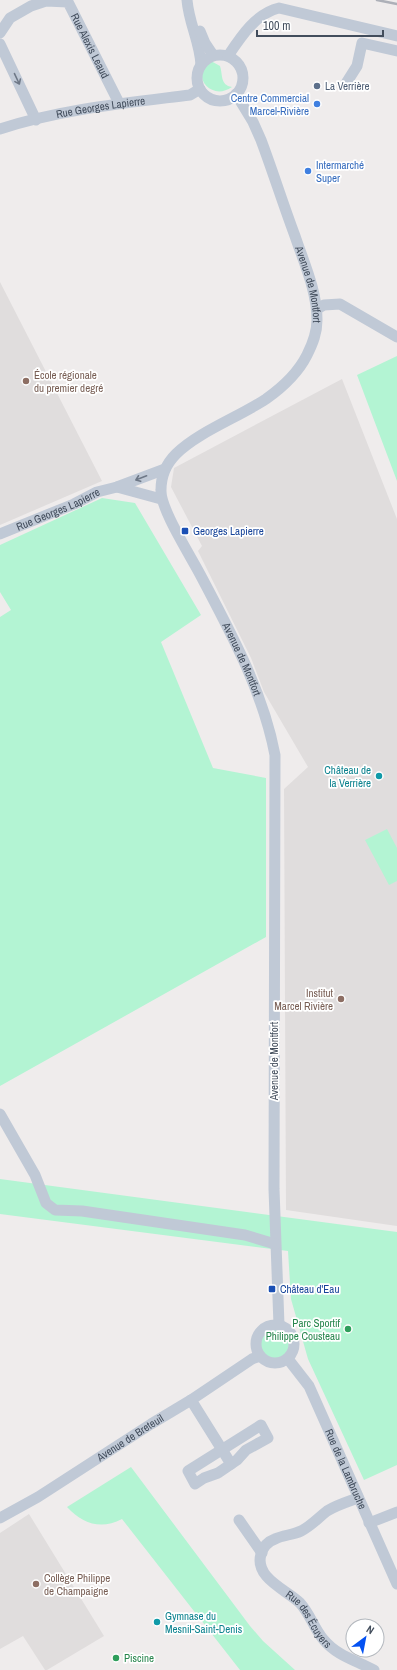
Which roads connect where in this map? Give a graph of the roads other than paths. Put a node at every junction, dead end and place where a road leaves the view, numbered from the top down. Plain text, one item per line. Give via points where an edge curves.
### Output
1 (188, 0) edge
2 (192, 0) edge
3 (366, 28) junction
4 (0, 32) edge
5 (397, 36) edge
6 (362, 43) junction
7 (0, 44) edge
8 (397, 51) edge
9 (214, 55) junction
10 (228, 56) junction
11 (201, 65) junction
12 (346, 85) dead end
13 (200, 90) junction
14 (236, 94) junction
15 (119, 103) junction
16 (36, 120) junction
17 (0, 129) edge
18 (317, 309) junction
19 (397, 337) edge
20 (165, 469) junction
21 (117, 487) junction
22 (162, 499) junction
23 (0, 534) edge
24 (0, 1114) edge
25 (275, 1244) junction
26 (279, 1325) junction
27 (260, 1356) junction
28 (288, 1359) junction
29 (191, 1400) junction
30 (222, 1449) junction
31 (231, 1464) junction
32 (358, 1498) junction
33 (397, 1512) edge
34 (0, 1518) edge
35 (239, 1520) dead end
36 (369, 1523) junction
37 (262, 1553) junction
38 (397, 1584) edge
39 (374, 1670) edge

1 - 11 street
2 - 9 street via 205,43
3 - 5 street
3 - 6 street
3 - 10 street via 279,8 247,29
4 - 15 street, Rue Alexis Leaud via 10,18 31,6 46,0 68,2
6 - 8 street
6 - 12 street via 357,66
7 -> 16 street
9 - 10 street
9 - 11 street
10 - 14 street via 236,61 242,75 242,82
11 - 13 street via 197,77
13 - 14 street via 217,100 224,100
13 - 15 street, Rue Georges Lapierre via 190,95
14 - 18 street, Avenue de Montfort via 261,140 310,281
15 - 16 street, Rue Georges Lapierre via 58,113
16 - 17 street, Rue Georges Lapierre
18 - 19 street via 324,305 340,304
18 - 20 street, Avenue de Montfort via 313,343 291,378 266,399 185,446
20 -> 21 street, Rue Georges Lapierre
20 - 22 street, Avenue de Montfort
21 - 22 street, Rue Georges Lapierre
21 - 23 street, Rue Georges Lapierre via 96,492 74,504
22 - 25 street, Avenue de Montfort via 259,696 275,755
24 - 25 street via 35,1175 46,1203 54,1210 82,1211 238,1234
25 - 26 street, Avenue de Montfort
26 - 27 street via 266,1327 257,1337 257,1350
26 - 28 street via 286,1328 293,1337 294,1349
27 - 28 street via 264,1361 277,1364
27 - 29 street, Avenue de Breteuil
28 - 32 street, Rue de la Lambruche via 309,1386
29 - 30 street
29 - 34 street, Avenue de Breteuil via 38,1497
30 - 31 street
30 - 31 street via 188,1471 195,1484
30 - 31 street via 261,1425 268,1438 246,1450
32 - 36 street, Rue de la Lambruche
32 - 37 street via 327,1511 300,1532 276,1538 263,1548
33 - 36 street
35 - 37 street, Rue des Écuyers
36 - 38 street, Rue de la Lambruche
37 - 39 street, Rue des Écuyers via 262,1567 267,1575 278,1587 300,1603 322,1638 347,1659

